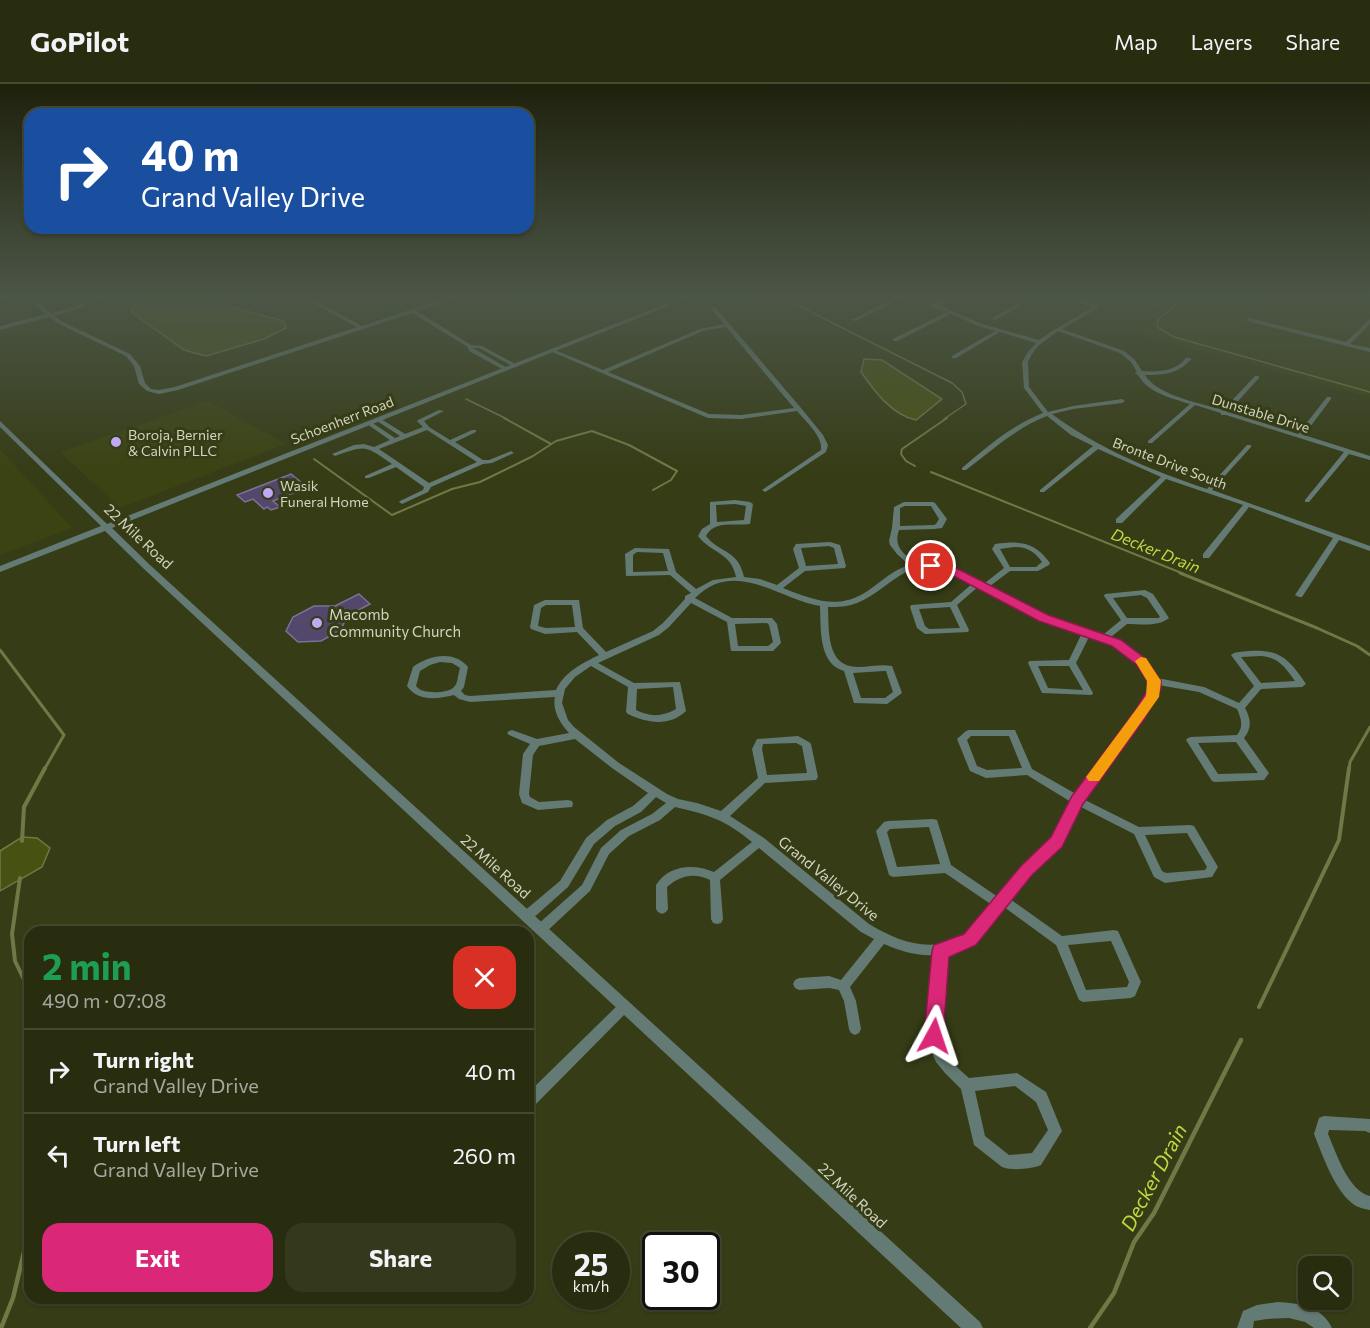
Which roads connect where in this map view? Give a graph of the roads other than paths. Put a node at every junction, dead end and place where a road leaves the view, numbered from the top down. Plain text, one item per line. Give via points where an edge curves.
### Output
1 (125, 353) edge
2 (285, 353) edge
3 (477, 353) edge
4 (491, 353) edge
5 (548, 353) edge
6 (558, 353) edge
7 (648, 353) edge
8 (751, 353) edge
9 (961, 353) edge
10 (1031, 353) edge
11 (1123, 353) edge
12 (954, 357) dead end
13 (1188, 359) dead end
14 (516, 366) junction
15 (506, 369) junction
16 (603, 372) junction
17 (1138, 373) junction
18 (1257, 377) dead end
19 (1329, 398) dead end
20 (1122, 401) dead end
21 (1193, 404) junction
22 (799, 409) junction
23 (441, 411) dead end
24 (1048, 413) junction
25 (1223, 414) junction
26 (379, 420) junction
27 (0, 423) edge
28 (369, 423) junction
29 (427, 428) junction
30 (474, 431) dead end
31 (405, 437) junction
32 (1299, 437) junction
33 (395, 441) junction
34 (450, 442) junction
35 (1150, 442) dead end
36 (1249, 446) dead end
37 (1096, 447) junction
38 (374, 449) junction
39 (1347, 452) junction
40 (511, 453) dead end
41 (335, 454) dead end
42 (1370, 458) edge
43 (482, 462) junction
44 (396, 465) junction
45 (964, 469) dead end
46 (1165, 476) junction
47 (367, 477) dead end
48 (428, 486) junction
49 (765, 490) dead end
50 (1042, 491) dead end
51 (1208, 491) junction
52 (1307, 501) dead end
53 (402, 502) dead end
54 (1247, 505) junction
55 (1119, 521) dead end
56 (714, 524) junction
57 (104, 527) junction
58 (896, 528) junction
59 (1337, 537) junction
60 (1370, 549) edge
61 (1206, 556) dead end
62 (914, 566) junction
63 (0, 569) edge
64 (803, 569) junction
65 (1008, 569) junction
66 (672, 573) junction
67 (741, 578) junction
68 (981, 585) junction
69 (779, 587) junction
70 (691, 595) junction
71 (1299, 595) dead end
72 (953, 604) junction
73 (824, 605) junction
74 (731, 621) junction
75 (1125, 621) junction
76 (579, 629) junction
77 (1087, 632) junction
78 (1105, 638) junction
79 (605, 656) junction
80 (590, 662) junction
81 (1072, 663) junction
82 (848, 670) junction
83 (1154, 681) junction
84 (633, 686) junction
85 (1259, 686) junction
86 (456, 691) junction
87 (560, 693) junction
88 (1240, 707) junction
89 (512, 733) dead end
90 (577, 735) junction
91 (1239, 738) junction
92 (536, 743) junction
93 (1028, 771) junction
94 (763, 779) junction
95 (654, 793) junction
96 (1077, 800) junction
97 (674, 802) junction
98 (568, 804) dead end
99 (723, 816) junction
100 (1138, 831) junction
101 (590, 841) junction
102 (760, 841) junction
103 (605, 850) junction
104 (947, 868) junction
105 (715, 878) junction
106 (1002, 903) junction
107 (662, 909) dead end
108 (526, 916) junction
109 (717, 919) dead end
110 (541, 929) junction
111 (882, 939) junction
112 (1060, 941) junction
113 (940, 951) junction
114 (799, 984) dead end
115 (843, 986) junction
116 (625, 1006) junction
117 (855, 1029) dead end
118 (967, 1084) junction
119 (534, 1096) edge
120 (1370, 1126) edge
121 (1370, 1203) edge
122 (974, 1328) edge
123 (1245, 1328) edge
124 (1324, 1328) edge

1 - 2 street via 137,366 142,384 159,392
3 - 15 street
4 - 14 street
5 - 14 street, Schoenherr Road
6 - 16 street
7 - 16 street
8 - 22 street
9 - 12 street
10 - 24 street, Bronte Drive South via 1024,372 1031,393
11 - 17 street, Dunstable Drive via 1133,361
13 - 17 street via 1170,371
14 - 15 street, Schoenherr Road
15 - 26 street, Schoenherr Road
16 - 22 street via 708,416 741,417
17 - 21 street, Dunstable Drive via 1158,391
18 - 25 street
19 - 32 street
20 - 24 street
21 - 25 street, Dunstable Drive
21 - 35 street
22 - 49 street via 821,436 824,451
23 - 29 street via 420,421
24 - 37 street, Bronte Drive South via 1071,433
24 - 45 street via 1016,429
25 - 32 street, Dunstable Drive
26 - 28 street, Schoenherr Road
26 - 31 street
27 - 57 street, 22 Mile Road
28 - 33 street
28 - 57 street, Schoenherr Road
29 - 31 street
29 - 34 street
30 - 34 street
31 - 33 street
32 - 39 street, Dunstable Drive
33 - 38 street
34 - 43 street
36 - 51 street
37 - 46 street, Bronte Drive South
37 - 50 street
38 - 41 street via 357,446
38 - 44 street
39 - 42 street, Dunstable Drive
39 - 52 street
40 - 43 street
43 - 48 street
44 - 47 street
44 - 48 street
46 - 51 street, Bronte Drive South
46 - 55 street
48 - 53 street via 426,491
51 - 54 street, Bronte Drive South
54 - 59 street, Bronte Drive South
54 - 61 street
56 - 56 street via 747,522 750,504 712,503
56 - 67 street via 703,532 703,538 733,558
57 - 63 street, Schoenherr Road
57 - 108 street, 22 Mile Road
58 - 58 street via 934,527 943,519 933,504 904,504 897,507
58 - 62 street via 892,544
59 - 60 street, Bronte Drive South
59 - 71 street
62 - 68 street via 940,567
62 - 73 street via 900,570 857,601
64 - 64 street via 842,566 837,547 799,546
64 - 69 street
65 - 65 street via 1038,569 1046,563 1028,544 998,546 996,549
65 - 68 street
66 - 66 street via 666,551 635,550 629,554 629,574
66 - 70 street
67 - 69 street
67 - 70 street via 714,583
68 - 72 street
68 - 77 street via 1043,618
69 - 73 street
70 - 74 street
70 - 79 street via 658,632
72 - 72 street via 965,630 928,632 921,628 914,607
73 - 82 street via 829,652 833,660
74 - 74 street via 734,649 770,649 777,643 769,620
75 - 75 street via 1160,621 1165,618 1150,596 1142,592 1108,596
75 - 78 street
76 - 76 street via 576,602 537,607 534,627 545,631
76 - 79 street
77 - 78 street
77 - 81 street
78 - 83 street via 1135,656
79 - 80 street
80 - 84 street
80 - 87 street via 569,677
81 - 81 street via 1089,693 1045,691 1032,663
82 - 82 street via 889,668 898,693 887,701 857,702
83 - 88 street via 1201,689
83 - 96 street, Grand Valley Drive via 1152,697
84 - 84 street via 677,684 681,711 668,718 645,720 631,712
85 - 85 street via 1270,685 1302,684 1282,657 1272,652 1235,655
85 - 88 street
86 - 86 street via 464,667 461,663 453,659 432,660 416,669 411,686 415,692 421,695
86 - 87 street via 470,699
87 - 90 street, Grand Valley Drive via 561,715
88 - 91 street via 1247,724
89 - 92 street
90 - 92 street
90 - 95 street, Grand Valley Drive
91 - 91 street via 1215,739 1191,740 1215,778 1261,777 1264,773
92 - 98 street via 528,754 526,800 538,806
93 - 93 street via 1012,732 969,733 962,739 973,768 986,774
93 - 96 street
94 - 94 street via 813,777 806,744 798,739 760,741 757,749
94 - 99 street
95 - 97 street, Grand Valley Drive
95 - 101 street via 638,809 611,823
96 - 100 street
96 - 106 street, Grand Valley Drive via 1057,842 1026,870
97 - 99 street, Grand Valley Drive
97 - 103 street
99 - 102 street, Grand Valley Drive
100 - 100 street via 1190,829 1213,867 1208,874 1165,878 1158,874
101 - 103 street
101 - 108 street via 564,884
102 - 105 street
102 - 111 street, Grand Valley Drive
103 - 110 street via 586,888
104 - 104 street via 933,823 888,825 881,831 893,872
104 - 106 street
105 - 107 street via 706,872 675,873 661,885
105 - 109 street
106 - 112 street
106 - 113 street, Grand Valley Drive via 970,940
108 - 110 street, 22 Mile Road
110 - 116 street, 22 Mile Road
111 - 113 street, Grand Valley Drive via 909,950
111 - 115 street
112 - 112 street via 1114,935 1135,982 1131,992 1083,996
113 - 118 street via 934,1047 939,1058
114 - 115 street via 829,982
115 - 117 street
116 - 119 street
116 - 122 street, 22 Mile Road
118 - 118 street via 1017,1078 1041,1098 1054,1131 1036,1161 1007,1162 979,1140
120 - 121 street via 1324,1123 1321,1134 1349,1194
123 - 124 street via 1248,1316 1260,1310 1306,1313

